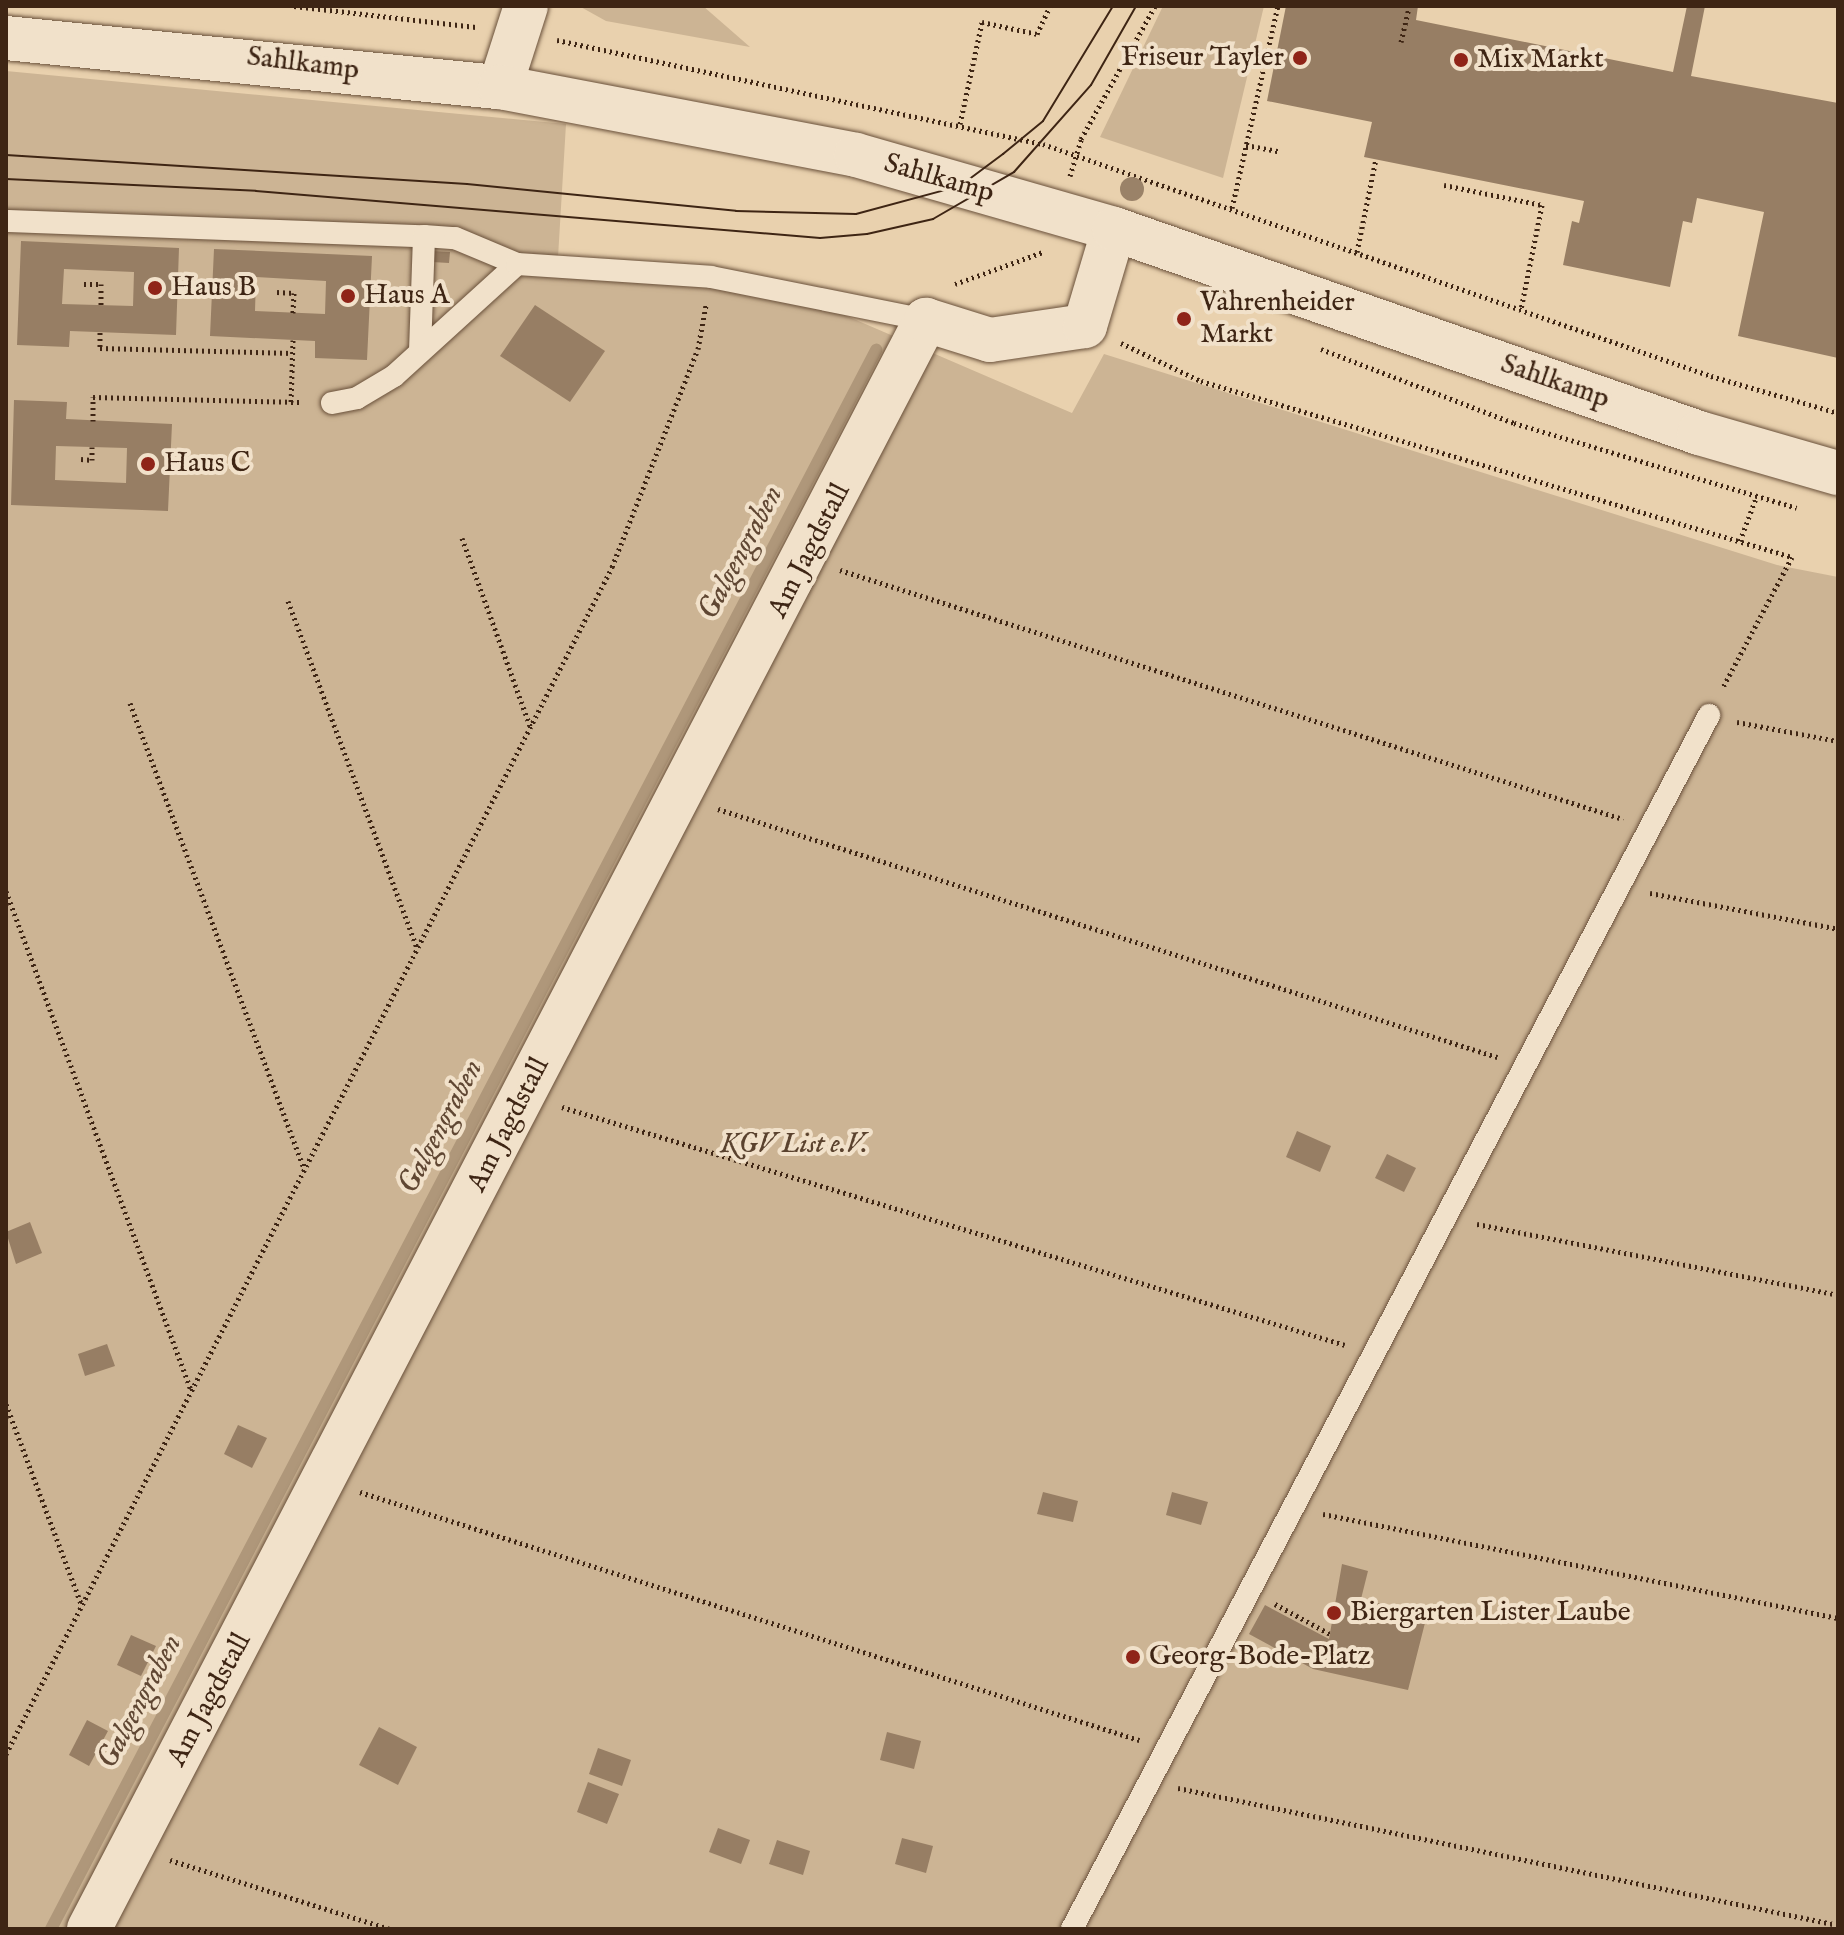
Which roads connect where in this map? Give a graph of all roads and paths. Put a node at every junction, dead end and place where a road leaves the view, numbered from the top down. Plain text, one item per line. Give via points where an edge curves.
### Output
1 (294, 6) edge
2 (1050, 6) edge
3 (1155, 6) edge
4 (1278, 6) edge
5 (1409, 6) edge
6 (522, 19) edge
7 (6, 38) edge
8 (1401, 42) dead end
9 (500, 87) junction
10 (960, 124) junction
11 (1246, 145) junction
12 (1278, 151) dead end
13 (1077, 154) junction
14 (1376, 159) dead end
15 (1444, 185) dead end
16 (1232, 208) junction
17 (6, 221) edge
18 (1114, 229) junction
19 (1053, 231) junction
20 (424, 236) junction
21 (1033, 246) dead end
22 (1357, 252) junction
23 (517, 264) junction
24 (711, 277) junction
25 (84, 284) dead end
26 (277, 292) dead end
27 (101, 305) dead end
28 (1521, 310) junction
29 (293, 313) dead end
30 (926, 320) junction
31 (1085, 326) junction
32 (100, 332) dead end
33 (293, 340) dead end
34 (420, 351) junction
35 (292, 353) junction
36 (291, 402) junction
37 (332, 403) joint
38 (1838, 413) edge
39 (93, 421) dead end
40 (92, 447) dead end
41 (81, 459) dead end
42 (1838, 473) edge
43 (1756, 498) dead end
44 (462, 538) dead end
45 (1740, 541) junction
46 (808, 557) junction
47 (288, 601) dead end
48 (130, 703) dead end
49 (1709, 715) junction
50 (531, 726) junction
51 (1838, 741) edge
52 (684, 795) junction
53 (1650, 829) junction
54 (1620, 886) junction
55 (6, 891) edge
56 (1838, 929) edge
57 (418, 948) junction
58 (1528, 1068) junction
59 (526, 1090) junction
60 (305, 1168) junction
61 (1449, 1215) junction
62 (1838, 1295) edge
63 (1376, 1354) junction
64 (191, 1391) junction
65 (6, 1404) edge
66 (326, 1478) junction
67 (1295, 1508) junction
68 (1250, 1591) junction
69 (82, 1607) junction
70 (1838, 1618) edge
71 (1330, 1634) dead end
72 (1167, 1749) junction
73 (6, 1754) edge
74 (1149, 1782) junction
75 (133, 1848) junction
76 (1838, 1925) edge
77 (89, 1929) edge
78 (390, 1929) edge
79 (1072, 1929) edge

1 - 6 path
2 - 10 path via 1037,34 982,22
3 - 13 path
4 - 11 path
5 - 8 path
6 - 9 street
6 - 10 path
7 - 9 street, Sahlkamp
9 - 19 street, Sahlkamp via 856,155
10 - 13 path
11 - 12 path
11 - 16 path
13 - 16 path
13 - 19 path
14 - 22 path
15 - 28 path via 1542,205
16 - 22 path
17 - 20 lane
18 - 19 street, Sahlkamp
18 - 31 street
18 - 42 street, Sahlkamp via 1699,433
19 - 21 path
19 - 30 path via 939,290
20 - 23 lane via 455,238
20 - 34 lane
22 - 28 path
23 - 24 lane
23 - 34 lane
24 - 30 lane
24 - 50 path via 698,349 612,567
25 - 27 path via 101,284
26 - 29 path via 294,293
28 - 38 path
30 - 31 street via 990,340
30 - 46 street, Am Jagdstall
31 - 45 path via 1201,381
32 - 35 path via 100,348
33 - 35 path
34 - 37 lane via 357,398
35 - 36 path
36 - 37 path
36 - 39 path via 93,397
40 - 41 path via 92,460
43 - 45 path
44 - 50 path
45 - 49 path via 1792,557
46 - 52 street, Am Jagdstall
46 - 53 path
47 - 57 path
48 - 60 path
49 - 51 path
49 - 53 lane
50 - 57 path
52 - 58 path
52 - 59 street, Am Jagdstall
53 - 54 lane
54 - 56 path
54 - 58 lane
55 - 64 path
57 - 60 path
58 - 61 lane
59 - 63 path via 558,1106
59 - 66 street, Am Jagdstall
60 - 64 path
61 - 62 path
61 - 63 lane
63 - 67 lane
64 - 69 path
65 - 69 path
66 - 72 path
66 - 75 street, Am Jagdstall
67 - 68 lane
67 - 70 path
68 - 71 path
68 - 72 lane
69 - 73 path
72 - 74 lane
74 - 76 path
74 - 79 lane
75 - 77 street, Am Jagdstall
75 - 78 path

